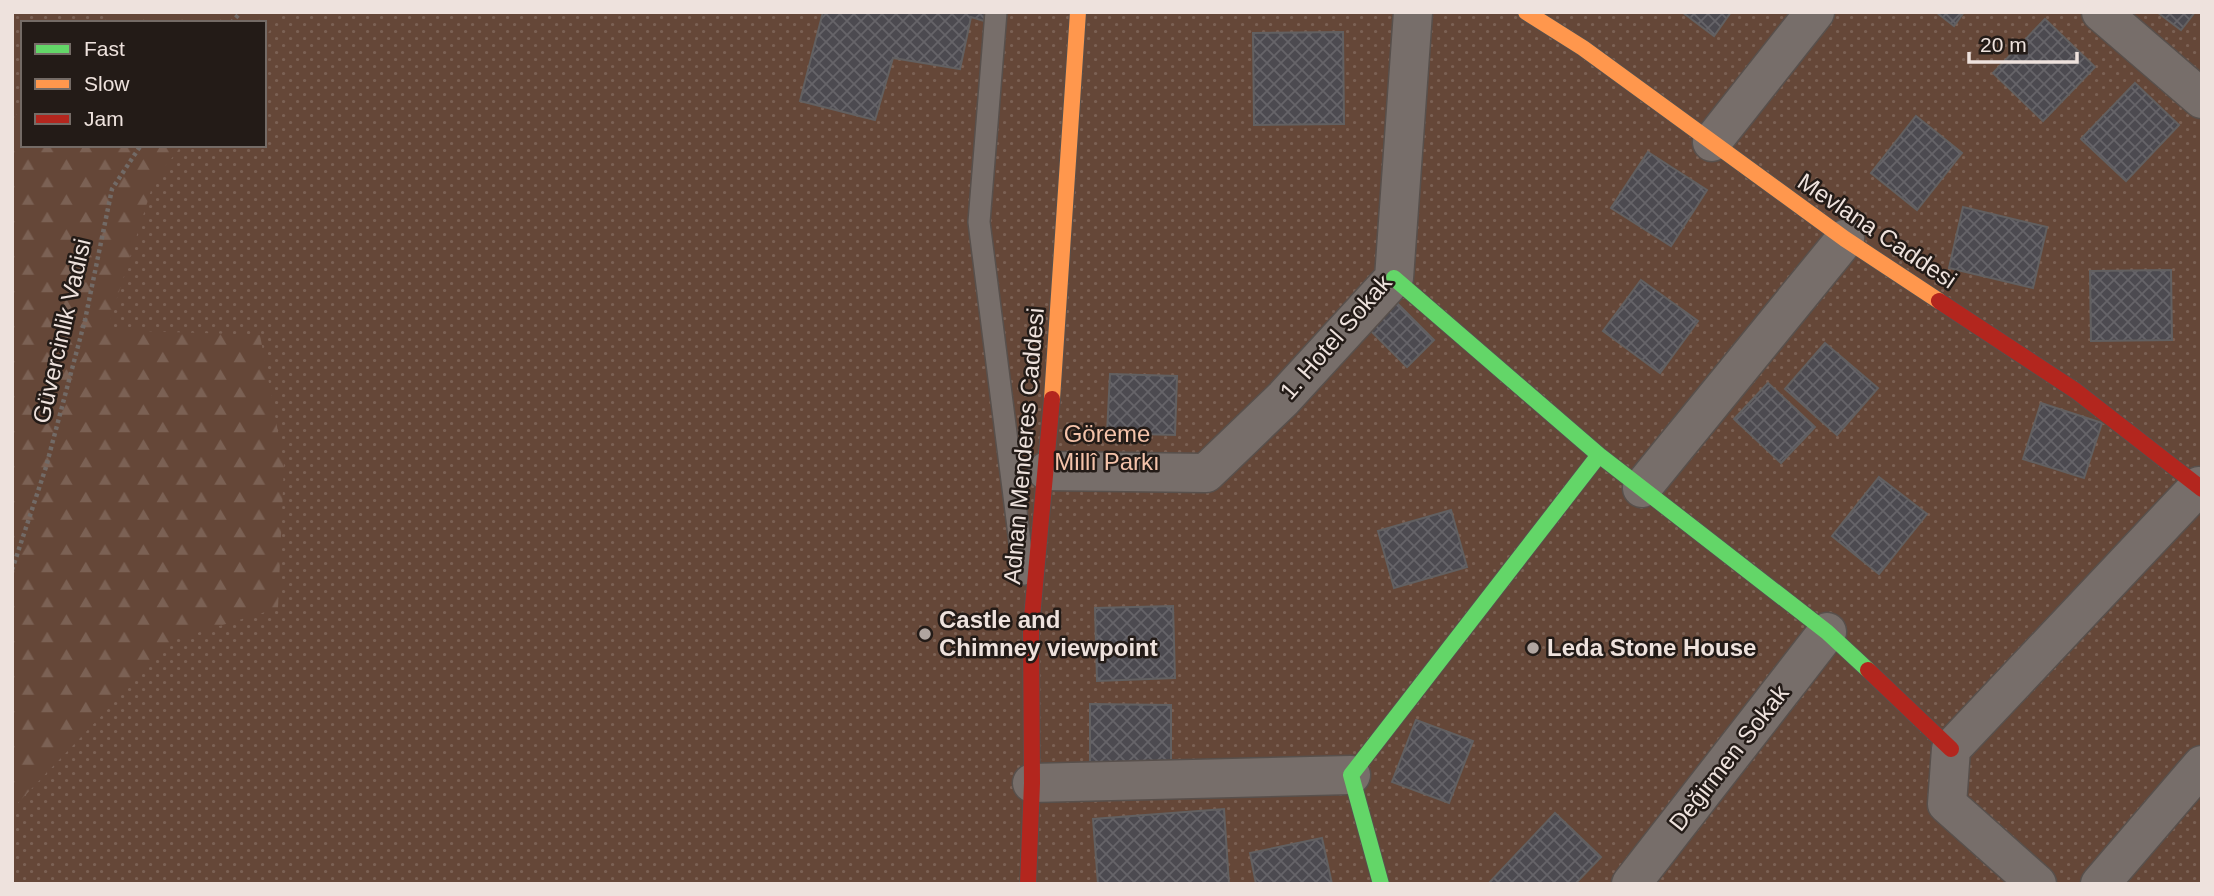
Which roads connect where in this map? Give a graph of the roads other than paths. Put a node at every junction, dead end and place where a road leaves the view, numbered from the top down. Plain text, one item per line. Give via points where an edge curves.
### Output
1 (996, 12) edge
2 (1078, 12) edge
3 (1413, 12) edge
4 (1526, 12) edge
5 (1815, 12) edge
6 (2101, 12) edge
7 (2202, 99) edge
8 (1712, 142) junction
9 (1845, 239) junction
10 (1394, 278) junction
11 (1599, 455) junction
12 (1047, 471) junction
13 (2200, 487) edge
14 (1642, 488) junction
15 (1031, 628) junction
16 (1827, 632) junction
17 (1951, 749) junction
18 (2202, 765) edge
19 (1351, 775) junction
20 (1032, 783) junction
21 (1028, 884) edge
22 (1381, 884) edge
23 (1630, 884) edge
24 (2037, 884) edge
25 (2100, 884) edge

1 - 15 lane via 979,222
2 - 12 street, Adnan Menderes Caddesi
3 - 10 street, 1. Hotel Sokak
4 - 8 street, Mevlana Caddesi
5 - 8 street
6 - 7 street
8 - 9 street, Mevlana Caddesi
9 - 13 street, Mevlana Caddesi via 2076,391
9 - 14 street
10 - 11 street
10 - 12 street, 1. Hotel Sokak via 1283,399 1206,473
11 - 14 street
11 - 19 street
12 - 15 street, Adnan Menderes Caddesi
13 - 17 street
14 - 16 street
15 - 20 street, Adnan Menderes Caddesi
16 - 17 street
16 - 23 street, Değirmen Sokak
17 - 24 street via 1947,804
18 - 25 street
19 - 20 street
19 - 22 street
20 - 21 street, Adnan Menderes Caddesi

